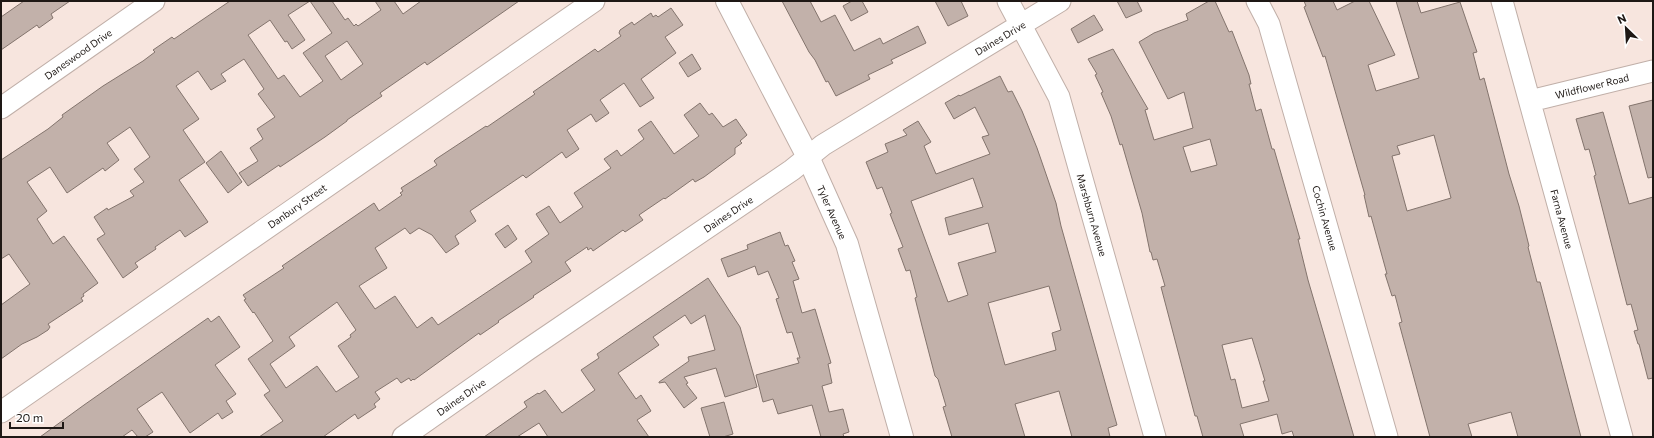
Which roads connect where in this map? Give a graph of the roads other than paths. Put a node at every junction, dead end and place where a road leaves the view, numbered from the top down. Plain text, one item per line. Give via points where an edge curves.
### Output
1 (154, 1) edge
2 (594, 1) edge
3 (727, 1) edge
4 (1008, 1) edge
5 (1060, 1) edge
6 (1257, 1) edge
7 (1502, 1) edge
8 (1020, 26) junction
9 (1653, 71) edge
10 (1530, 102) junction
11 (1, 108) edge
12 (808, 157) junction
13 (1, 412) edge
14 (403, 437) edge
15 (902, 437) edge
16 (1155, 437) edge
17 (1387, 437) edge
18 (1622, 437) edge

1 - 11 street, Daneswood Drive
2 - 13 street, Danbury Street
3 - 12 street, Tyler Avenue
4 - 8 street, Marshburn Avenue
5 - 8 street, Daines Drive
6 - 17 street, Cochin Avenue via 1269,24
7 - 10 street, Farna Avenue
8 - 12 street, Daines Drive via 823,145
8 - 16 street, Marshburn Avenue via 1059,97
9 - 10 street, Wildflower Road
10 - 18 street, Farna Avenue
12 - 14 street, Daines Drive
12 - 15 street, Tyler Avenue via 847,244

